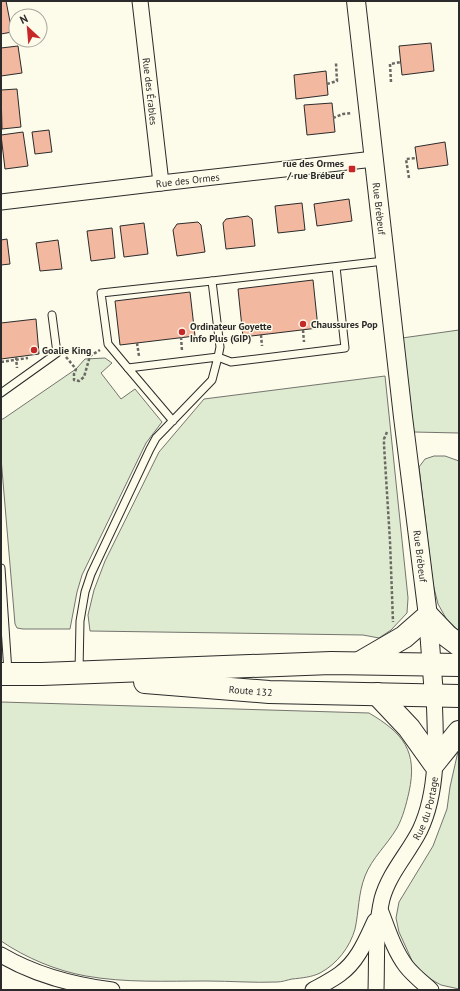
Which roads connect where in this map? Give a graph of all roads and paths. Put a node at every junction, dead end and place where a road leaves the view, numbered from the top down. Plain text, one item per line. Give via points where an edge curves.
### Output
1 (140, 1) edge
2 (356, 1) edge
3 (400, 62) dead end
4 (336, 63) dead end
5 (391, 82) dead end
6 (327, 84) dead end
7 (416, 158) dead end
8 (374, 159) junction
9 (409, 178) dead end
10 (161, 182) junction
11 (1, 202) edge
12 (385, 260) junction
13 (336, 266) junction
14 (212, 281) junction
15 (52, 315) dead end
16 (108, 344) junction
17 (57, 353) junction
18 (218, 357) junction
19 (16, 358) junction
20 (34, 358) dead end
21 (1, 362) edge
22 (128, 368) junction
23 (18, 372) dead end
24 (1, 393) edge
25 (403, 417) junction
26 (173, 421) junction
27 (1, 568) edge
28 (428, 616) junction
29 (395, 626) dead end
30 (459, 645) edge
31 (361, 662) junction
32 (432, 664) junction
33 (459, 665) edge
34 (4, 674) edge
35 (78, 675) junction
36 (377, 694) junction
37 (434, 696) junction
38 (459, 696) edge
39 (459, 732) edge
40 (434, 763) junction
41 (380, 911) junction
42 (1, 955) edge
43 (112, 990) edge
44 (313, 990) edge
45 (376, 990) edge
46 (431, 990) edge

1 - 10 street, Rue des Érables
2 - 8 street, Rue Brébeuf
3 - 5 path via 390,64
4 - 6 path via 337,81
7 - 9 path via 406,159
8 - 10 street, Rue des Ormes
8 - 12 street, Rue Brébeuf
10 - 11 street, Rue des Ormes
12 - 13 lane
12 - 25 street, Rue Brébeuf
13 - 14 lane
13 - 18 lane via 345,348 231,362
14 - 16 lane via 101,293
14 - 18 lane via 220,347
15 - 17 lane
16 - 17 path via 90,356 84,377 78,381 74,380 76,368 65,355
16 - 22 lane
17 - 24 lane
18 - 22 lane
18 - 26 lane via 212,380
19 - 20 path
19 - 21 path
19 - 23 path
22 - 26 lane
25 - 28 street, Rue Brébeuf
25 - 29 path via 389,428 384,439
26 - 35 lane via 156,438 150,449 91,574 80,621
27 - 34 lane
28 - 30 highway
28 - 31 highway via 404,637
28 - 32 street, Rue Brébeuf
31 - 32 highway, Route 132
31 - 35 highway, Route 132
32 - 33 highway, Route 132
32 - 37 street, Rue Brébeuf
34 - 35 highway, Route 132
35 - 36 highway, Route 132 via 269,692
36 - 37 highway, Route 132
36 - 40 highway via 409,728
37 - 38 highway, Route 132
37 - 40 street, Rue du Portage
39 - 40 highway
40 - 41 street, Rue du Portage via 430,797 423,822 390,880
41 - 44 street, Rue du Portage via 363,947 351,963 340,974
41 - 45 street, Rue du Portage
41 - 46 street via 403,961
42 - 43 street via 26,968 59,980

